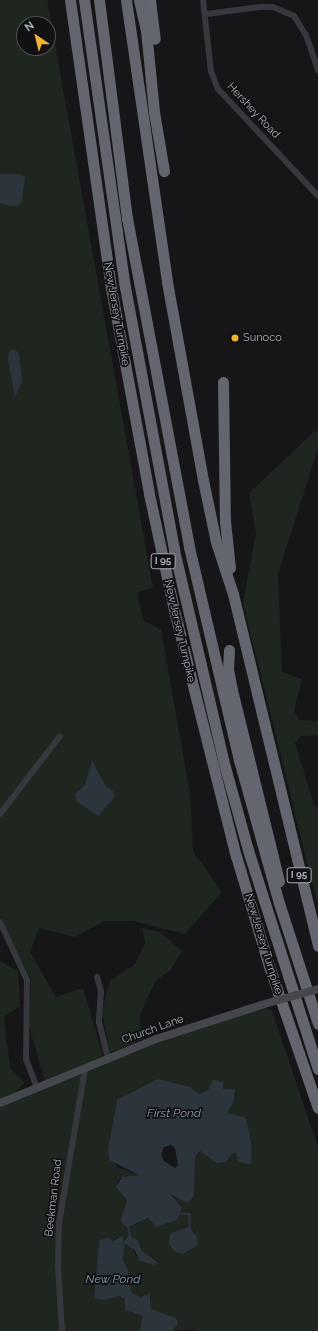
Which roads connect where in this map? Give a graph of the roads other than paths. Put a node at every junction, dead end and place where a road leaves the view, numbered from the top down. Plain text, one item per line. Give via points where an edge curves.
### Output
1 (70, 0) edge
2 (84, 0) edge
3 (98, 0) edge
4 (126, 0) edge
5 (139, 0) edge
6 (150, 0) edge
7 (203, 0) edge
8 (206, 14) junction
9 (318, 70) edge
10 (318, 196) edge
11 (223, 382) dead end
12 (233, 594) junction
13 (229, 650) dead end
14 (60, 736) dead end
15 (0, 814) edge
16 (0, 922) edge
17 (318, 946) edge
18 (298, 964) junction
19 (97, 977) dead end
20 (318, 989) edge
21 (318, 1024) edge
22 (108, 1058) junction
23 (84, 1068) junction
24 (318, 1069) edge
25 (36, 1088) junction
26 (0, 1103) edge
27 (318, 1108) edge
28 (62, 1331) edge

1 - 27 highway, New Jersey Turnpike / I 95 via 111,288 149,494 175,614 236,856 269,966
2 - 24 highway, New Jersey Turnpike / I 95 via 123,280 174,550 248,850
3 - 18 highway, I 95 via 127,218 179,502 239,760
4 - 12 highway, I 95 via 153,195 179,352 216,542
5 - 6 highway via 146,30 154,112 164,171 161,109
7 - 8 street, Hershey Road
8 - 9 street via 273,7 294,16 306,36
8 - 10 street, Hershey Road via 211,72 218,89
11 - 12 highway via 225,521
12 - 17 highway, I 95
13 - 18 highway via 228,669 232,690 267,825
14 - 15 street
16 - 25 street via 27,980 26,1051
18 - 21 highway, I 95
19 - 22 street via 101,991 99,1022
20 - 22 street, Church Lane, bridge via 177,1032
22 - 23 street, Church Lane
23 - 25 street, Church Lane
23 - 28 street, Beekman Road via 59,1224 58,1265
25 - 26 street, Church Lane

